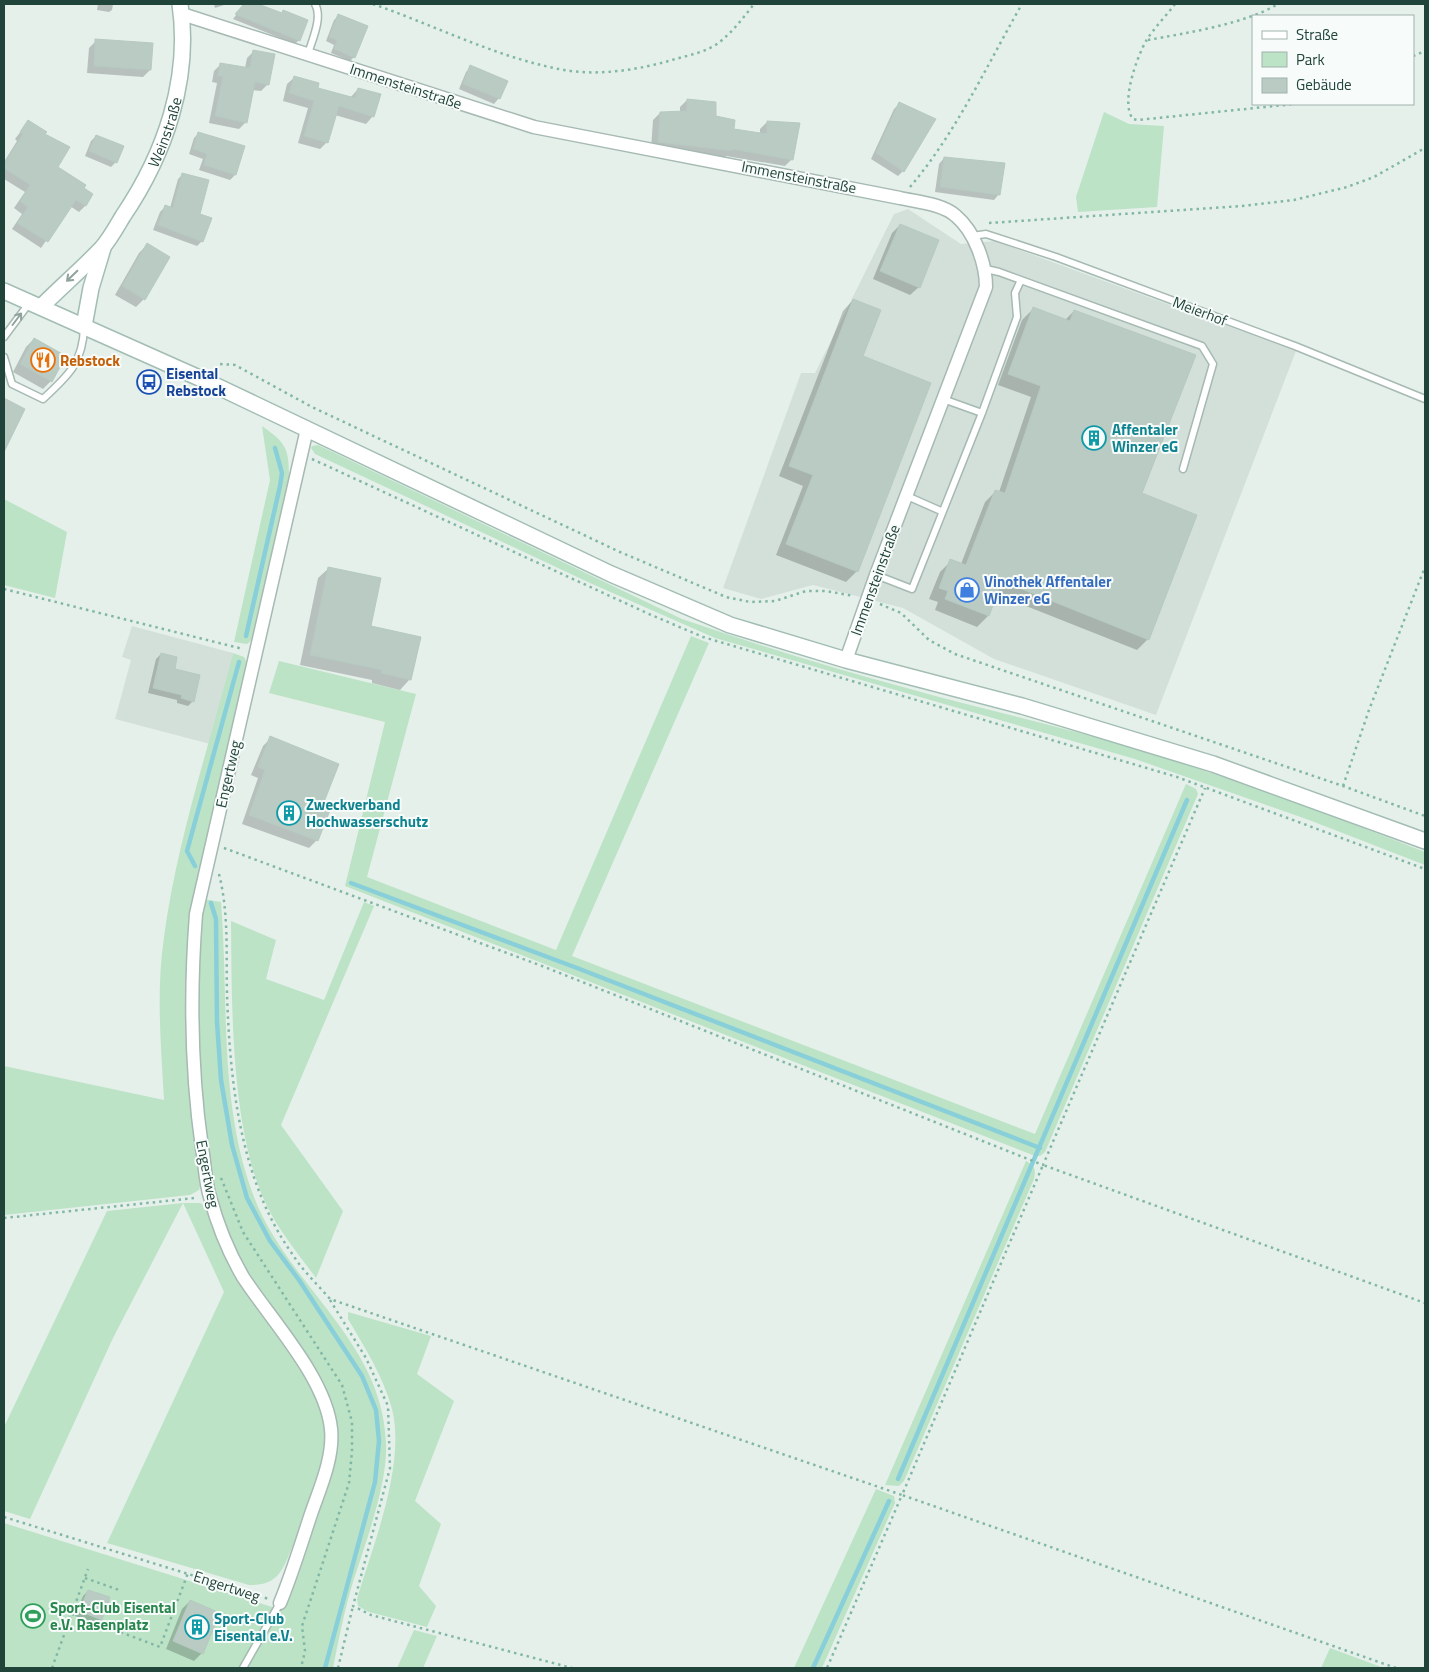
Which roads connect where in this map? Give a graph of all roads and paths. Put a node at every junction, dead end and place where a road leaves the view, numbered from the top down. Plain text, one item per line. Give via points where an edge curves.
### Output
1 (315, 4) edge
2 (374, 4) edge
3 (754, 4) edge
4 (1022, 4) edge
5 (1175, 4) edge
6 (1278, 4) edge
7 (181, 9) edge
8 (1147, 40) junction
9 (308, 54) junction
10 (1285, 105) edge
11 (1425, 148) edge
12 (900, 198) junction
13 (971, 236) junction
14 (103, 246) junction
15 (986, 269) junction
16 (1020, 280) junction
17 (4, 291) edge
18 (36, 304) junction
19 (84, 326) junction
20 (4, 337) edge
21 (4, 357) edge
22 (206, 380) junction
23 (943, 399) junction
24 (1425, 399) edge
25 (982, 414) junction
26 (307, 430) junction
27 (300, 455) junction
28 (1183, 469) dead end
29 (907, 496) junction
30 (941, 511) junction
31 (1425, 567) edge
32 (876, 575) junction
33 (4, 589) edge
34 (867, 599) junction
35 (257, 653) junction
36 (846, 660) junction
37 (1343, 786) junction
38 (1205, 788) junction
39 (1425, 816) edge
40 (1425, 841) edge
41 (212, 843) junction
42 (218, 869) dead end
43 (1425, 869) edge
44 (1043, 1165) junction
45 (220, 1176) dead end
46 (209, 1196) junction
47 (4, 1218) edge
48 (330, 1299) junction
49 (1425, 1303) edge
50 (902, 1495) junction
51 (4, 1517) edge
52 (88, 1569) dead end
53 (188, 1573) junction
54 (85, 1578) junction
55 (120, 1590) dead end
56 (280, 1603) junction
57 (353, 1606) junction
58 (72, 1614) junction
59 (52, 1668) edge
60 (242, 1668) edge
61 (301, 1668) edge
62 (338, 1668) edge
63 (572, 1668) edge
64 (827, 1668) edge
65 (1396, 1668) edge

1 - 9 lane via 318,8 317,24
2 - 3 path via 496,51 564,70 606,72 648,68 704,51 733,30
4 - 12 path via 928,165
5 - 8 path
6 - 8 path via 1184,34
7 - 9 street, Immensteinstraße
7 - 14 main road, Weinstraße via 181,58 170,124 148,175
8 - 10 path via 1139,57 1127,105 1132,119
9 - 12 street, Immensteinstraße via 534,127
11 - 13 path via 1374,177 1294,200 987,223
12 - 13 street, Immensteinstraße via 939,207 956,216
13 - 15 street, Immensteinstraße
13 - 24 lane, Meierhof via 986,234 1056,257 1295,346
14 -> 18 main road, Weinstraße
14 - 19 main road, Weinstraße
15 - 16 lane
15 - 23 street, Immensteinstraße via 986,287
16 - 25 lane via 1015,294 1017,317
16 - 28 lane via 1202,346 1213,364
17 - 18 main road
18 - 19 main road
20 -> 18 lane
19 - 21 lane via 84,342 72,372 44,399 12,384
19 - 22 main road
22 - 26 main road
22 - 34 path via 220,364 234,365 312,407 620,552 726,597 750,602 775,601 806,592 826,591
23 - 25 lane
23 - 29 street, Immensteinstraße
25 - 30 lane
26 - 27 street, Engertweg
26 - 36 main road via 611,574 730,625
27 - 35 street, Engertweg
27 - 38 path via 323,462 703,637 1085,748
29 - 30 lane
29 - 32 street, Immensteinstraße
30 - 32 lane via 912,589
31 - 37 path
32 - 34 street, Immensteinstraße
33 - 35 path
34 - 36 street, Immensteinstraße
34 - 37 path via 901,613 928,640 955,654
35 - 41 street, Engertweg
36 - 40 main road via 1022,706 1212,764
37 - 39 path
38 - 43 path
38 - 44 path
41 - 44 path via 551,970
41 - 46 street, Engertweg via 196,914 193,980 199,1121
42 - 48 path via 228,935 227,994 234,1089 247,1158 266,1208 293,1255
44 - 49 path
44 - 50 path
45 - 61 path via 243,1232 342,1385 352,1422 349,1483 302,1626 305,1651
46 - 47 path
46 - 56 street, Engertweg via 242,1276 311,1376 323,1398 332,1430 323,1480
48 - 50 path
48 - 57 path via 366,1358 388,1406 390,1468
50 - 64 path
50 - 65 path
51 - 53 path, Engertweg
52 - 54 path
53 - 56 path, Engertweg
53 - 58 path via 160,1647
54 - 55 path
54 - 58 path
56 - 60 lane
57 - 62 path
57 - 63 path via 372,1615
58 - 59 path

